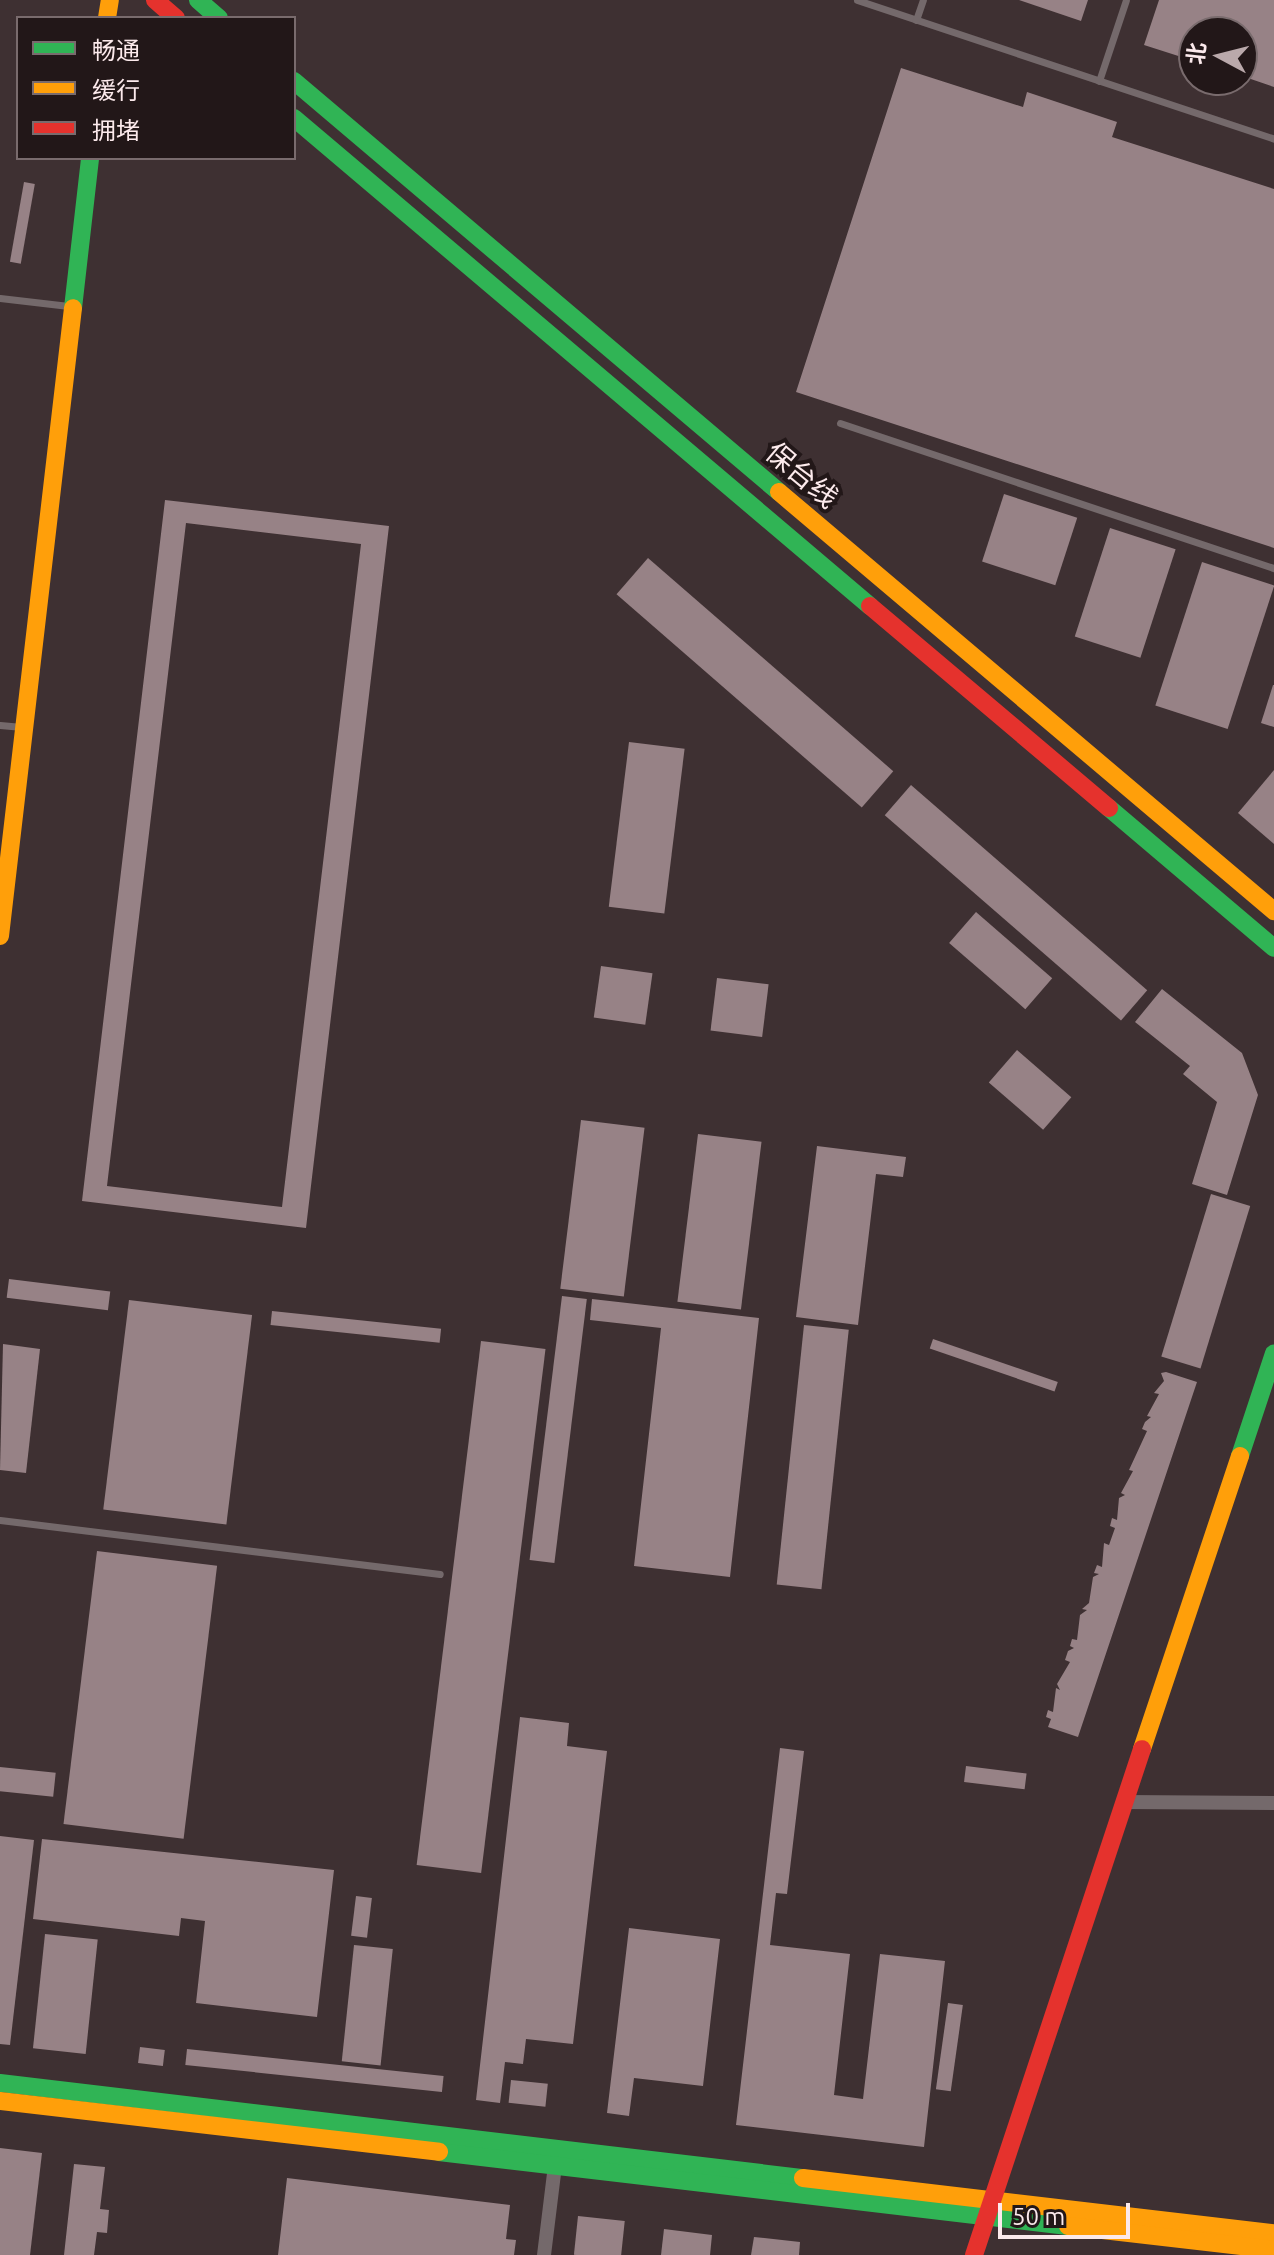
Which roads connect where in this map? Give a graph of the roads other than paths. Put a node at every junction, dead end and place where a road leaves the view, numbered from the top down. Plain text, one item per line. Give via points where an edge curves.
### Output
1 (155, 0) edge
2 (198, 0) edge
3 (857, 0) edge
4 (923, 0) edge
5 (1126, 0) edge
6 (174, 16) edge
7 (217, 16) edge
8 (916, 20) junction
9 (1099, 81) junction
10 (296, 83) edge
11 (296, 120) edge
12 (1274, 139) edge
13 (90, 160) edge
14 (0, 298) edge
15 (73, 307) junction
16 (840, 423) dead end
17 (1274, 568) edge
18 (0, 725) edge
19 (24, 727) junction
20 (1274, 911) edge
21 (0, 936) edge
22 (1274, 948) edge
23 (1274, 1353) edge
24 (0, 1520) edge
25 (440, 1574) dead end
26 (1124, 1802) junction
27 (1274, 1803) edge
28 (0, 2083) edge
29 (0, 2101) edge
30 (555, 2166) junction
31 (989, 2208) junction
32 (1274, 2233) edge
33 (1274, 2250) edge
34 (544, 2255) edge
35 (974, 2255) edge

1 - 6 main road
2 - 7 main road
3 - 8 lane
4 - 8 lane
5 - 9 lane
8 - 9 lane
9 - 12 lane
10 - 20 main road, 保台线
11 - 22 main road, 保台线
13 - 15 main road
14 - 15 lane
15 - 19 main road
16 - 17 lane
18 - 19 lane
19 - 21 main road
23 - 26 main road
24 - 25 lane
26 - 27 street
26 - 31 main road
28 - 31 main road
29 - 30 main road
30 - 31 main road
30 - 34 street
31 - 32 main road
31 - 33 main road
31 - 35 main road

